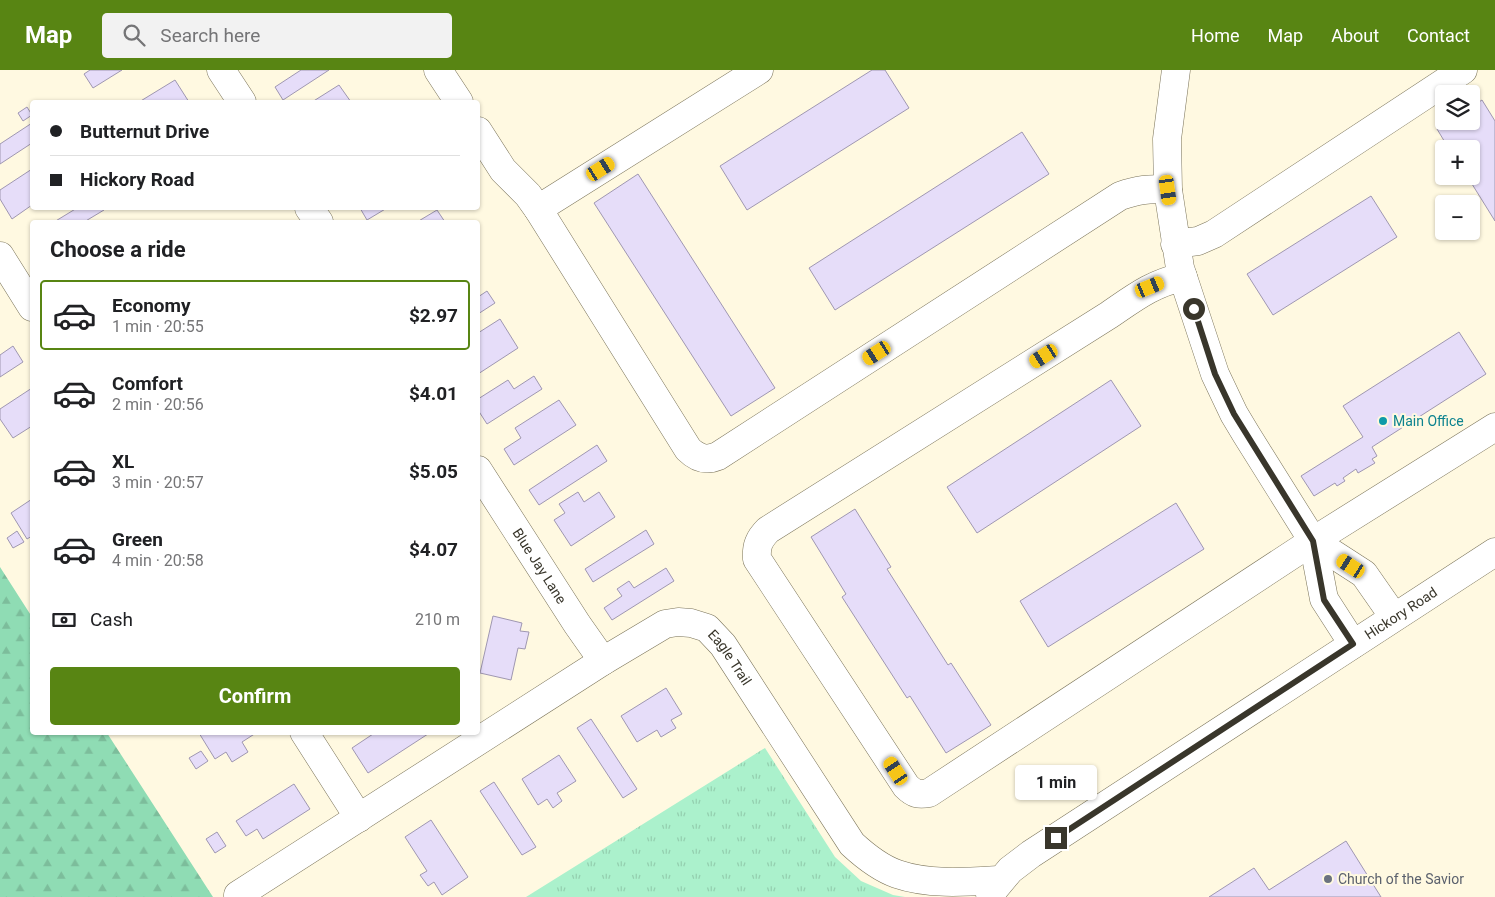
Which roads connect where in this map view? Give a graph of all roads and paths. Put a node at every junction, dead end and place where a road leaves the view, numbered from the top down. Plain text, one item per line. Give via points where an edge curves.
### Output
1 (221, 70) edge
2 (438, 70) edge
3 (759, 70) edge
4 (1176, 70) edge
5 (1463, 70) edge
6 (241, 100) edge
7 (458, 100) edge
8 (480, 135) edge
9 (1168, 190) junction
10 (538, 209) junction
11 (1176, 244) junction
12 (0, 256) edge
13 (1183, 277) junction
14 (30, 304) edge
15 (1495, 428) edge
16 (480, 473) edge
17 (1313, 541) junction
18 (1495, 552) edge
19 (1394, 617) junction
20 (1353, 644) junction
21 (602, 661) junction
22 (306, 735) edge
23 (359, 818) junction
24 (994, 889) edge
25 (238, 896) dead end

1 - 6 street
2 - 7 street
3 - 10 street
4 - 9 street via 1167,139
5 - 11 street via 1214,234 1198,241
8 - 10 street via 503,170
9 - 10 street via 1152,188 1120,196 711,458 695,456 688,449
9 - 11 street
11 - 13 street
12 - 14 street
13 - 17 street via 1215,374 1234,414
13 - 17 street via 1150,287 768,530 760,538 757,559 906,786 921,795 938,787
15 - 17 street
16 - 21 street, Blue Jay Lane
17 - 19 street via 1364,574
17 - 20 street via 1324,600
18 - 19 street, Hickory Road
19 - 20 street, Hickory Road
20 - 24 street, Hickory Road via 1031,854
21 - 23 street, Eagle Trail
21 - 24 street, Eagle Trail via 665,624 691,623 707,628 723,645 852,844 864,855 896,874 931,882
22 - 23 street
23 - 25 street, Eagle Trail

